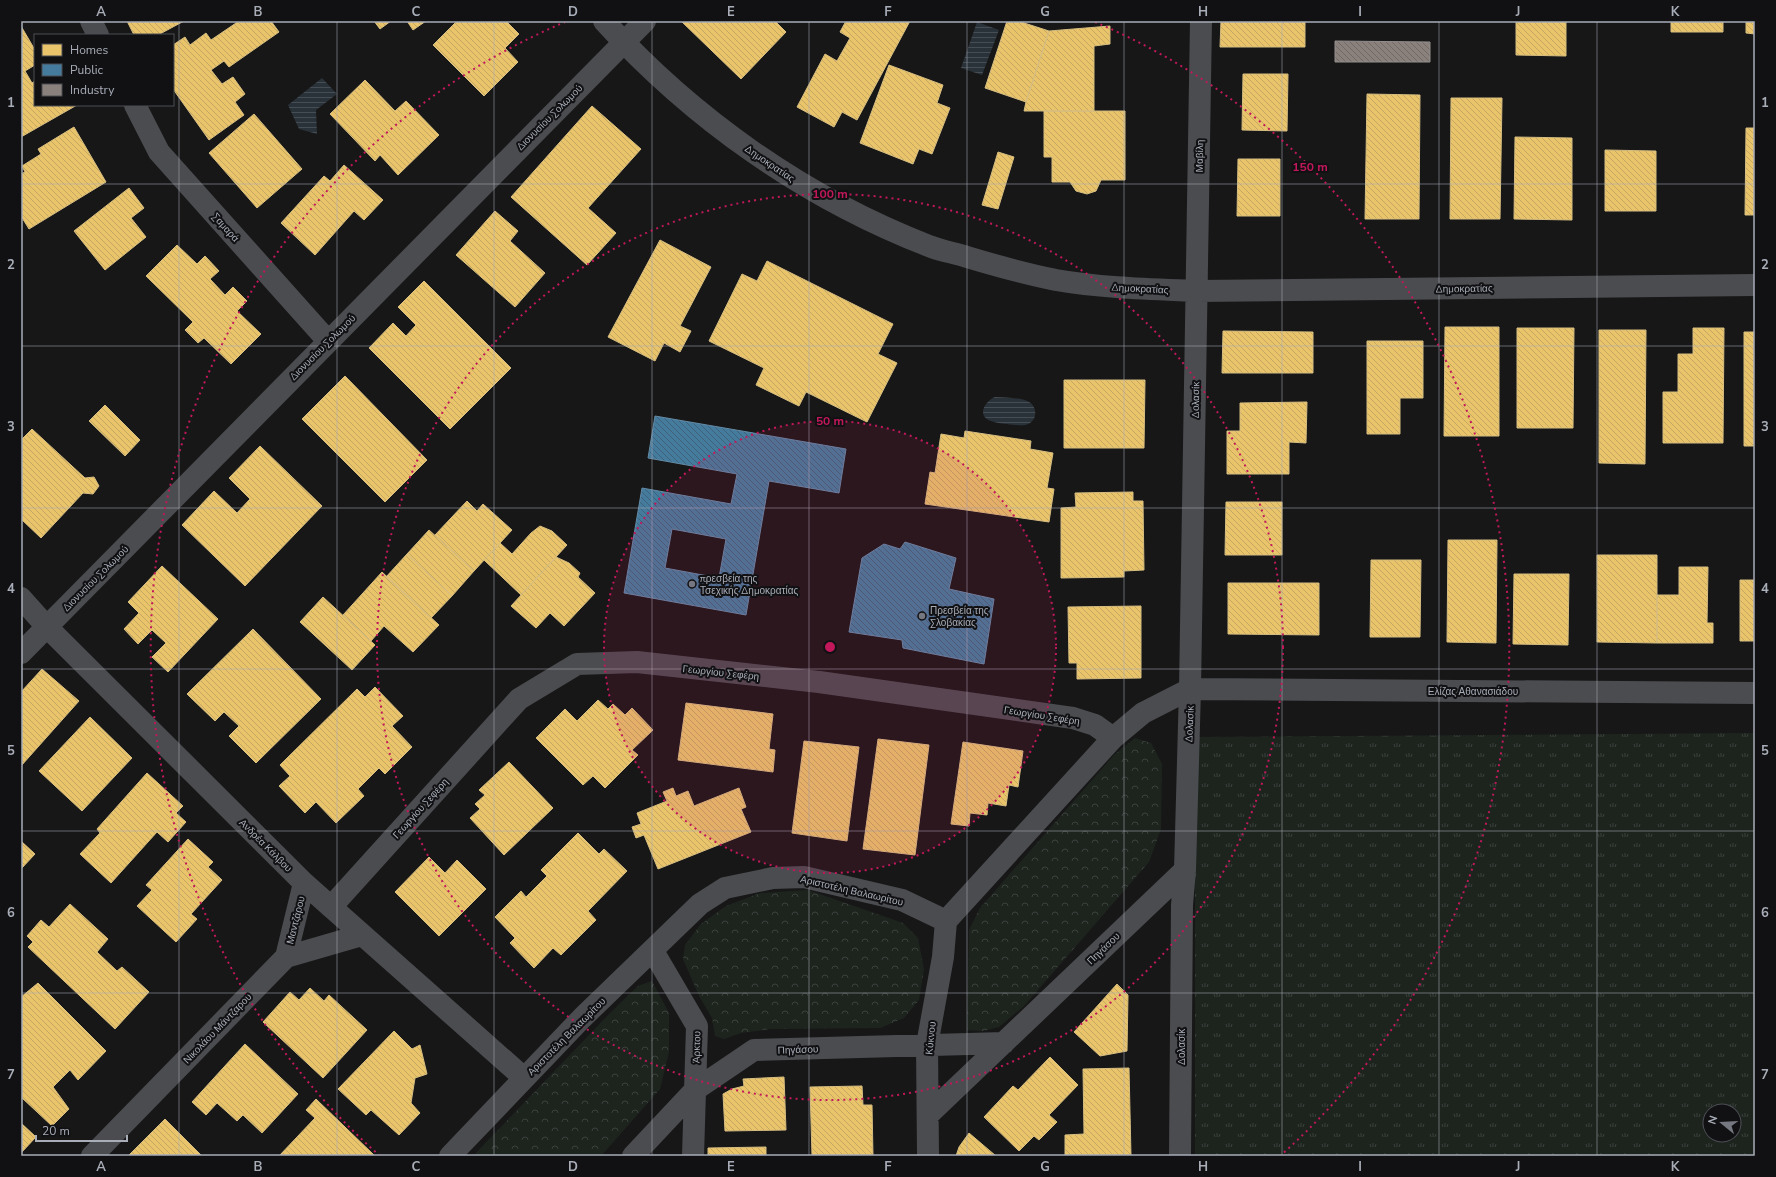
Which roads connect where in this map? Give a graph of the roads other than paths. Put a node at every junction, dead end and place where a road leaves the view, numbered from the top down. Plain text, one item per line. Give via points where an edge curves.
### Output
1 (91, 21) edge
2 (604, 21) edge
3 (645, 21) edge
4 (1201, 21) edge
5 (98, 34) edge
6 (623, 42) junction
7 (136, 106) edge
8 (1755, 285) edge
9 (1197, 291) junction
10 (328, 341) junction
11 (21, 598) edge
12 (47, 627) junction
13 (21, 653) edge
14 (1190, 689) junction
15 (1755, 693) edge
16 (1112, 738) junction
17 (1185, 870) junction
18 (304, 883) junction
19 (331, 907) junction
20 (946, 921) junction
21 (362, 935) junction
22 (653, 951) junction
23 (286, 957) junction
24 (1004, 1044) junction
25 (927, 1045) junction
26 (524, 1078) junction
27 (695, 1090) junction
28 (928, 1114) junction
29 (92, 1156) edge
30 (450, 1156) edge
31 (633, 1156) edge
32 (693, 1156) edge
33 (928, 1156) edge
34 (1180, 1156) edge

1 - 5 street
2 - 6 street, Δημοκρατίας
3 - 6 street, Διονυσίου Σολωμού
4 - 9 street, Μαβίλη
6 - 9 street, Δημοκρατίας via 659,77 754,153 803,185 863,217 930,246 1056,280 1116,288
6 - 10 street, Διονυσίου Σολωμού
7 - 10 street, Σαμαρά via 159,152
8 - 9 street, Δημοκρατίας
9 - 14 street, Δολασίκ
10 - 12 street, Διονυσίου Σολωμού
11 - 12 street, Ανδρέα Κάλβου
12 - 13 street, Διονυσίου Σολωμού
12 - 18 street, Ανδρέα Κάλβου
14 - 15 street, Ελίζας Αθανασιάδου
14 - 16 street via 1143,713
14 - 17 street, Δολασίκ
16 - 19 street, Γεωργίου Σεφέρη via 1096,725 1074,718 819,682 637,662 577,664 519,698
16 - 20 street
17 - 24 street, Πηγάσου
17 - 34 street, Δολασίκ via 1182,905
18 - 19 street, Ανδρέα Κάλβου
18 - 23 street, Μαντζάρου
19 - 21 street, Ανδρέα Κάλβου
20 - 22 street, Αριστοτέλη Βαλαωρίτου via 902,900 804,877 773,878 725,888 700,904
20 - 25 street, Κύκνου
21 - 23 street, Νικολάου Μάντζαρου
21 - 26 street, Ανδρέα Κάλβου
22 - 26 street, Αριστοτέλη Βαλαωρίτου via 582,1018
22 - 27 street, Άρκτου via 697,1026
23 - 29 street, Νικολάου Μάντζαρου
24 - 25 street, Πηγάσου
24 - 28 street, Πηγάσου
25 - 27 street, Πηγάσου via 754,1050
25 - 28 street, Κύκνου
26 - 30 street, Αριστοτέλη Βαλαωρίτου
27 - 31 street, Πηγάσου
27 - 32 street, Άρκτου
28 - 33 street, Κύκνου

